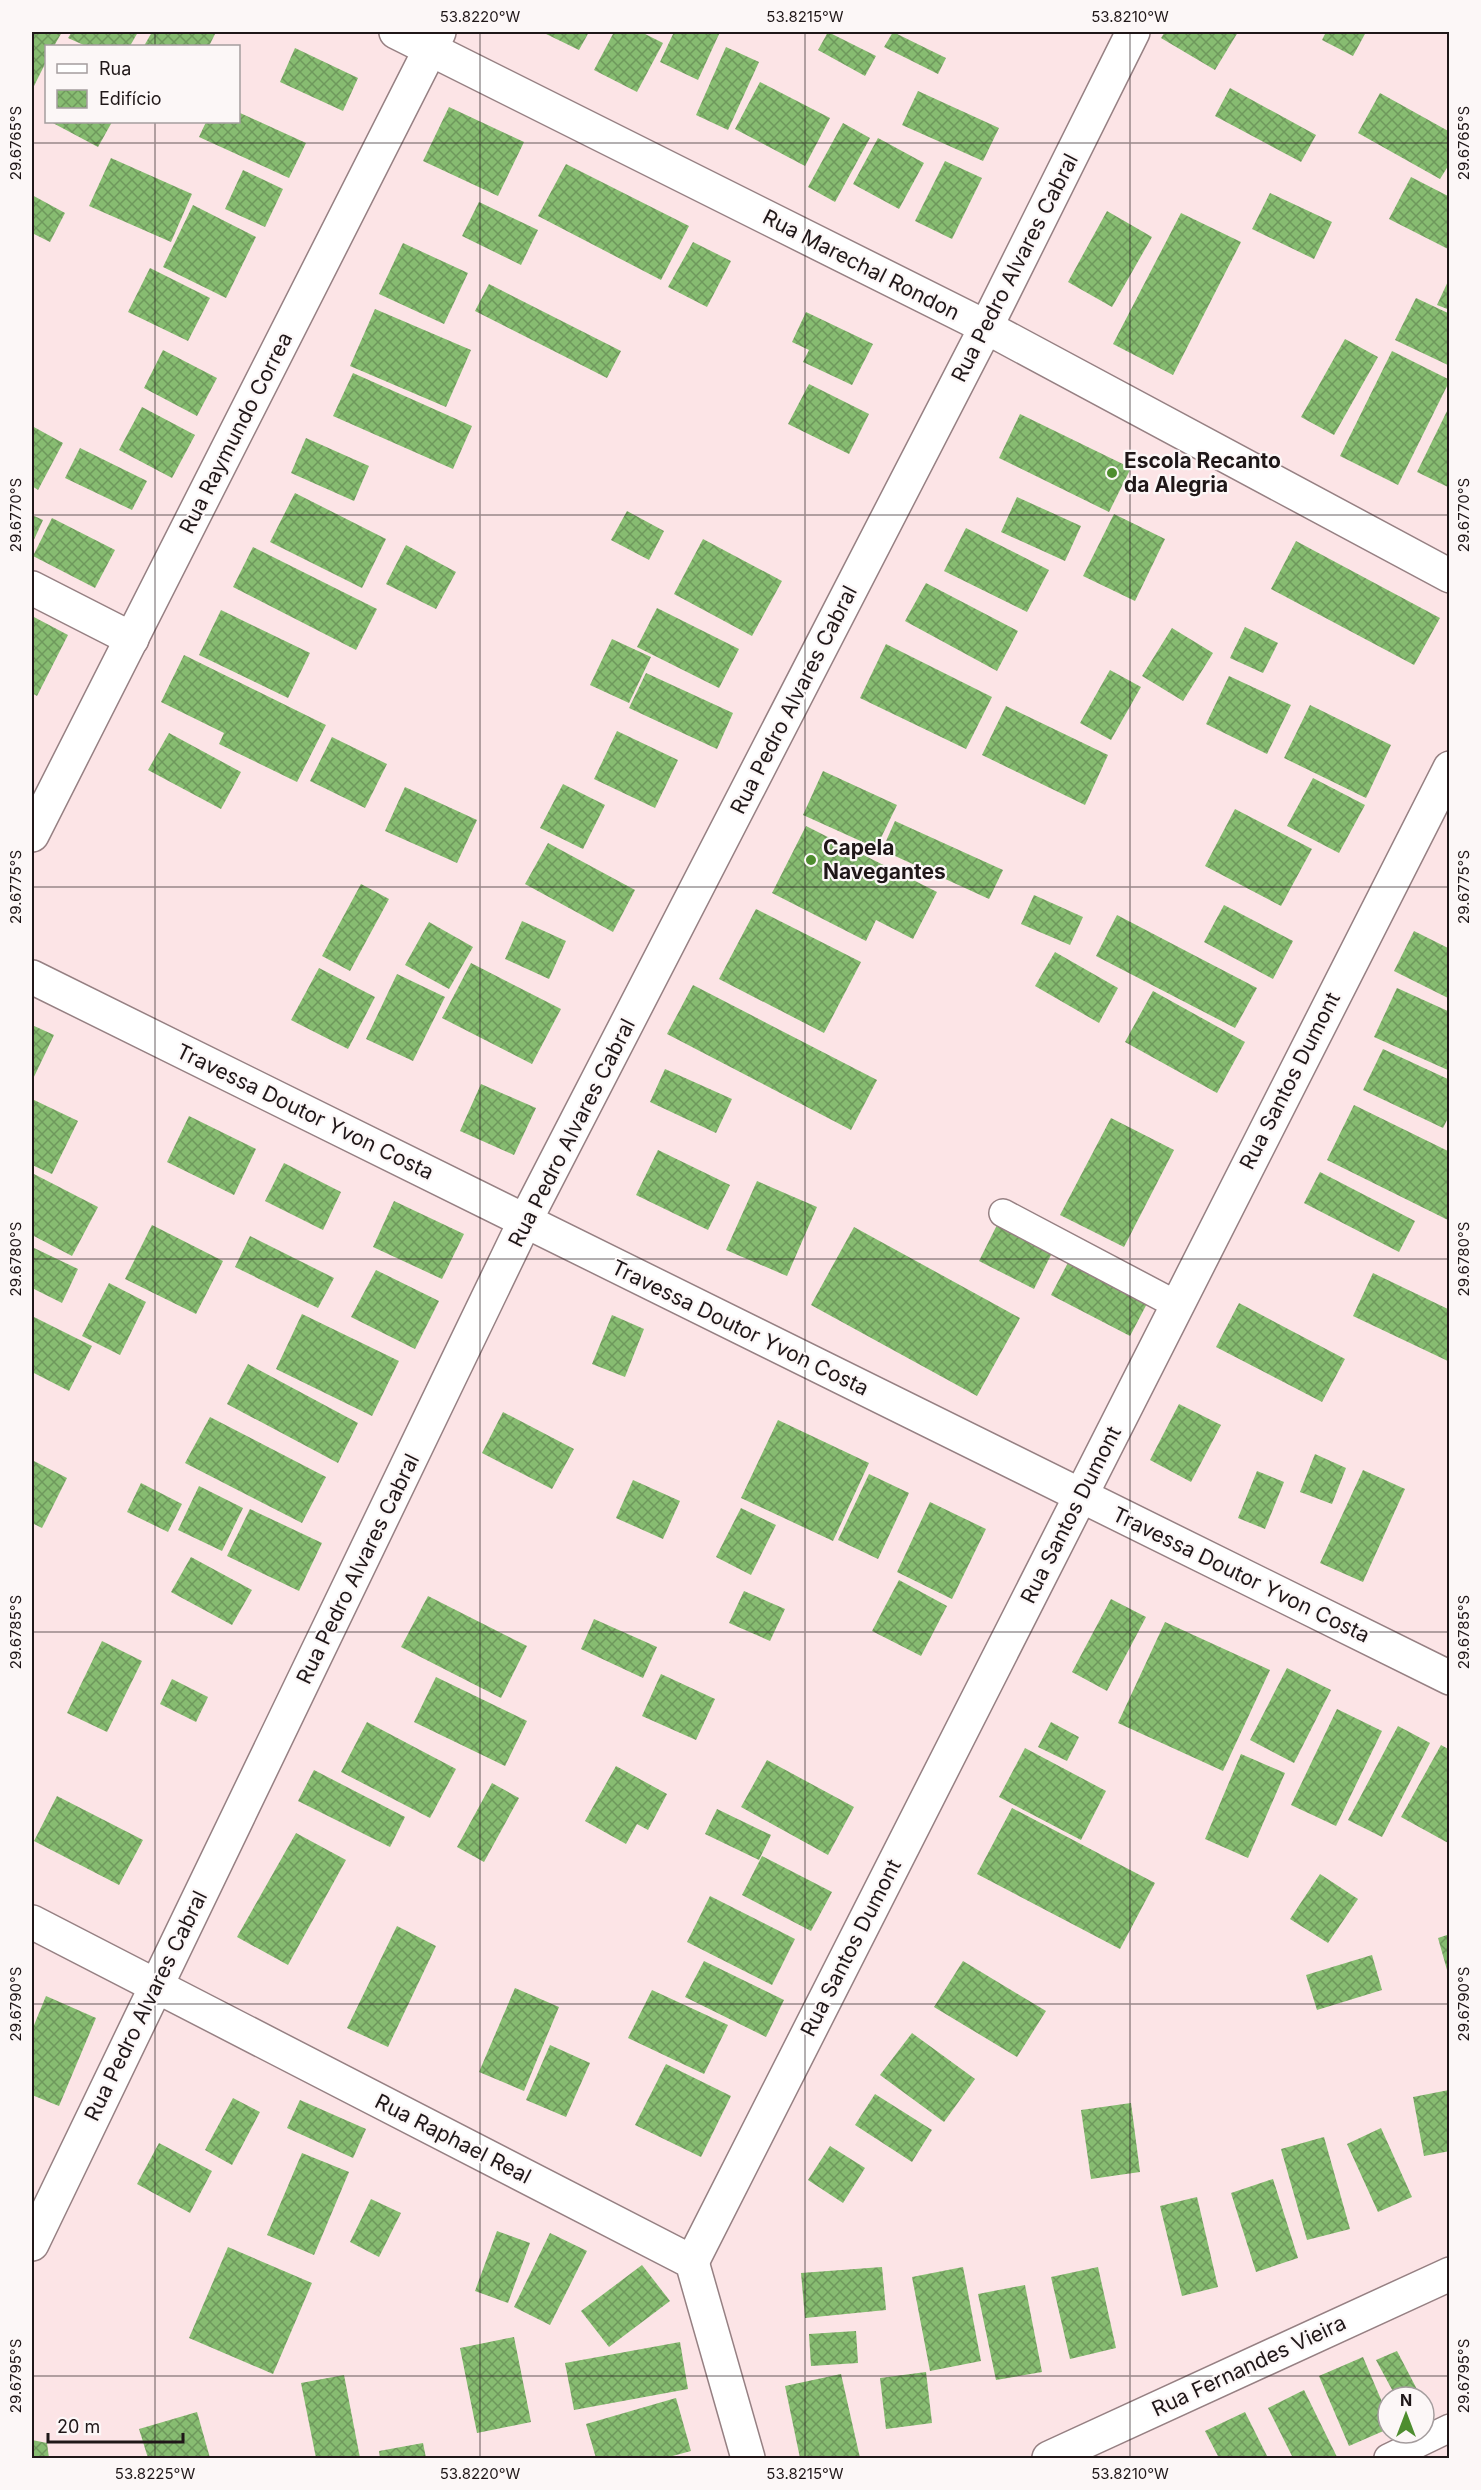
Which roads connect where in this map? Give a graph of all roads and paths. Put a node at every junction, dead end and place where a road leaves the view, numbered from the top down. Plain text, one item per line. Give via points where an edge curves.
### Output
1 (396, 32) edge
2 (1133, 32) edge
3 (435, 41) edge
4 (986, 327) junction
5 (1449, 576) edge
6 (32, 588) edge
7 (132, 639) junction
8 (1449, 768) edge
9 (32, 835) edge
10 (32, 977) edge
11 (1003, 1213) dead end
12 (525, 1221) junction
13 (1177, 1305) junction
14 (1081, 1496) junction
15 (1449, 1678) edge
16 (32, 1922) edge
17 (156, 1986) junction
18 (32, 2244) edge
19 (692, 2262) junction
20 (1449, 2274) edge
21 (1449, 2428) edge
22 (748, 2458) edge
23 (1049, 2458) edge
24 (1388, 2458) edge

1 - 3 street, Rua Marechal Rondon
2 - 4 street, Rua Pedro Alvares Cabral
3 - 4 street, Rua Marechal Rondon
3 - 7 street, Rua Raymundo Correa
4 - 5 street, Rua Marechal Rondon
4 - 12 street, Rua Pedro Alvares Cabral
6 - 7 street
7 - 9 street, Rua Raymundo Correa
8 - 13 street, Rua Santos Dumont
10 - 12 street, Travessa Doutor Yvon Costa
11 - 13 lane
12 - 14 street, Travessa Doutor Yvon Costa
12 - 17 street, Rua Pedro Alvares Cabral
13 - 14 street, Rua Santos Dumont
14 - 15 street, Travessa Doutor Yvon Costa
14 - 19 street, Rua Santos Dumont
16 - 17 street, Rua Raphael Real
17 - 18 street, Rua Pedro Alvares Cabral
17 - 19 street, Rua Raphael Real
19 - 22 street
20 - 23 street, Rua Fernandes Vieira
21 - 24 lane

